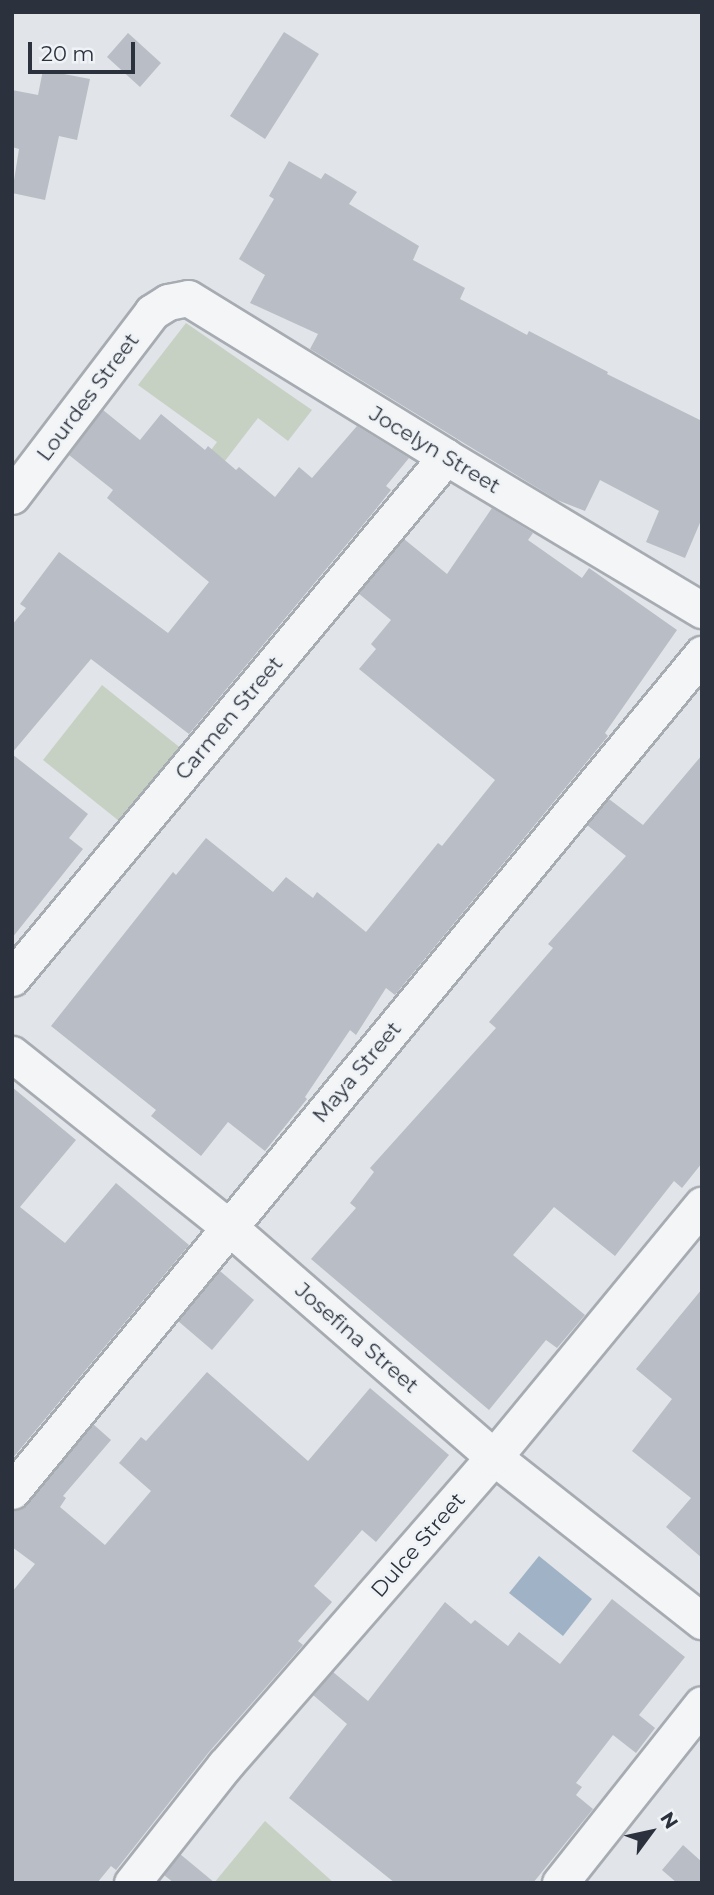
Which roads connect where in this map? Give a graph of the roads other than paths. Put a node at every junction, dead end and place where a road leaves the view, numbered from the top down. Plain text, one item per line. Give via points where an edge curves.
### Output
1 (168, 302) joint
2 (446, 457) junction
3 (12, 496) edge
4 (702, 610) edge
5 (702, 654) edge
6 (12, 978) edge
7 (12, 1054) edge
8 (702, 1205) edge
9 (229, 1227) junction
10 (495, 1457) junction
11 (12, 1491) edge
12 (702, 1621) edge
13 (702, 1704) edge
14 (132, 1883) edge
15 (560, 1883) edge

1 - 2 street, Jocelyn Street via 188,298
1 - 3 street, Lourdes Street via 152,312
2 - 4 street, Jocelyn Street
2 - 6 street, Carmen Street
5 - 9 street, Maya Street
7 - 9 street, Josefina Street
8 - 10 street, Dulce Street
9 - 10 street, Josefina Street
9 - 11 street, Maya Street
10 - 12 street, Josefina Street
10 - 14 street, Dulce Street via 225,1765
13 - 15 street

